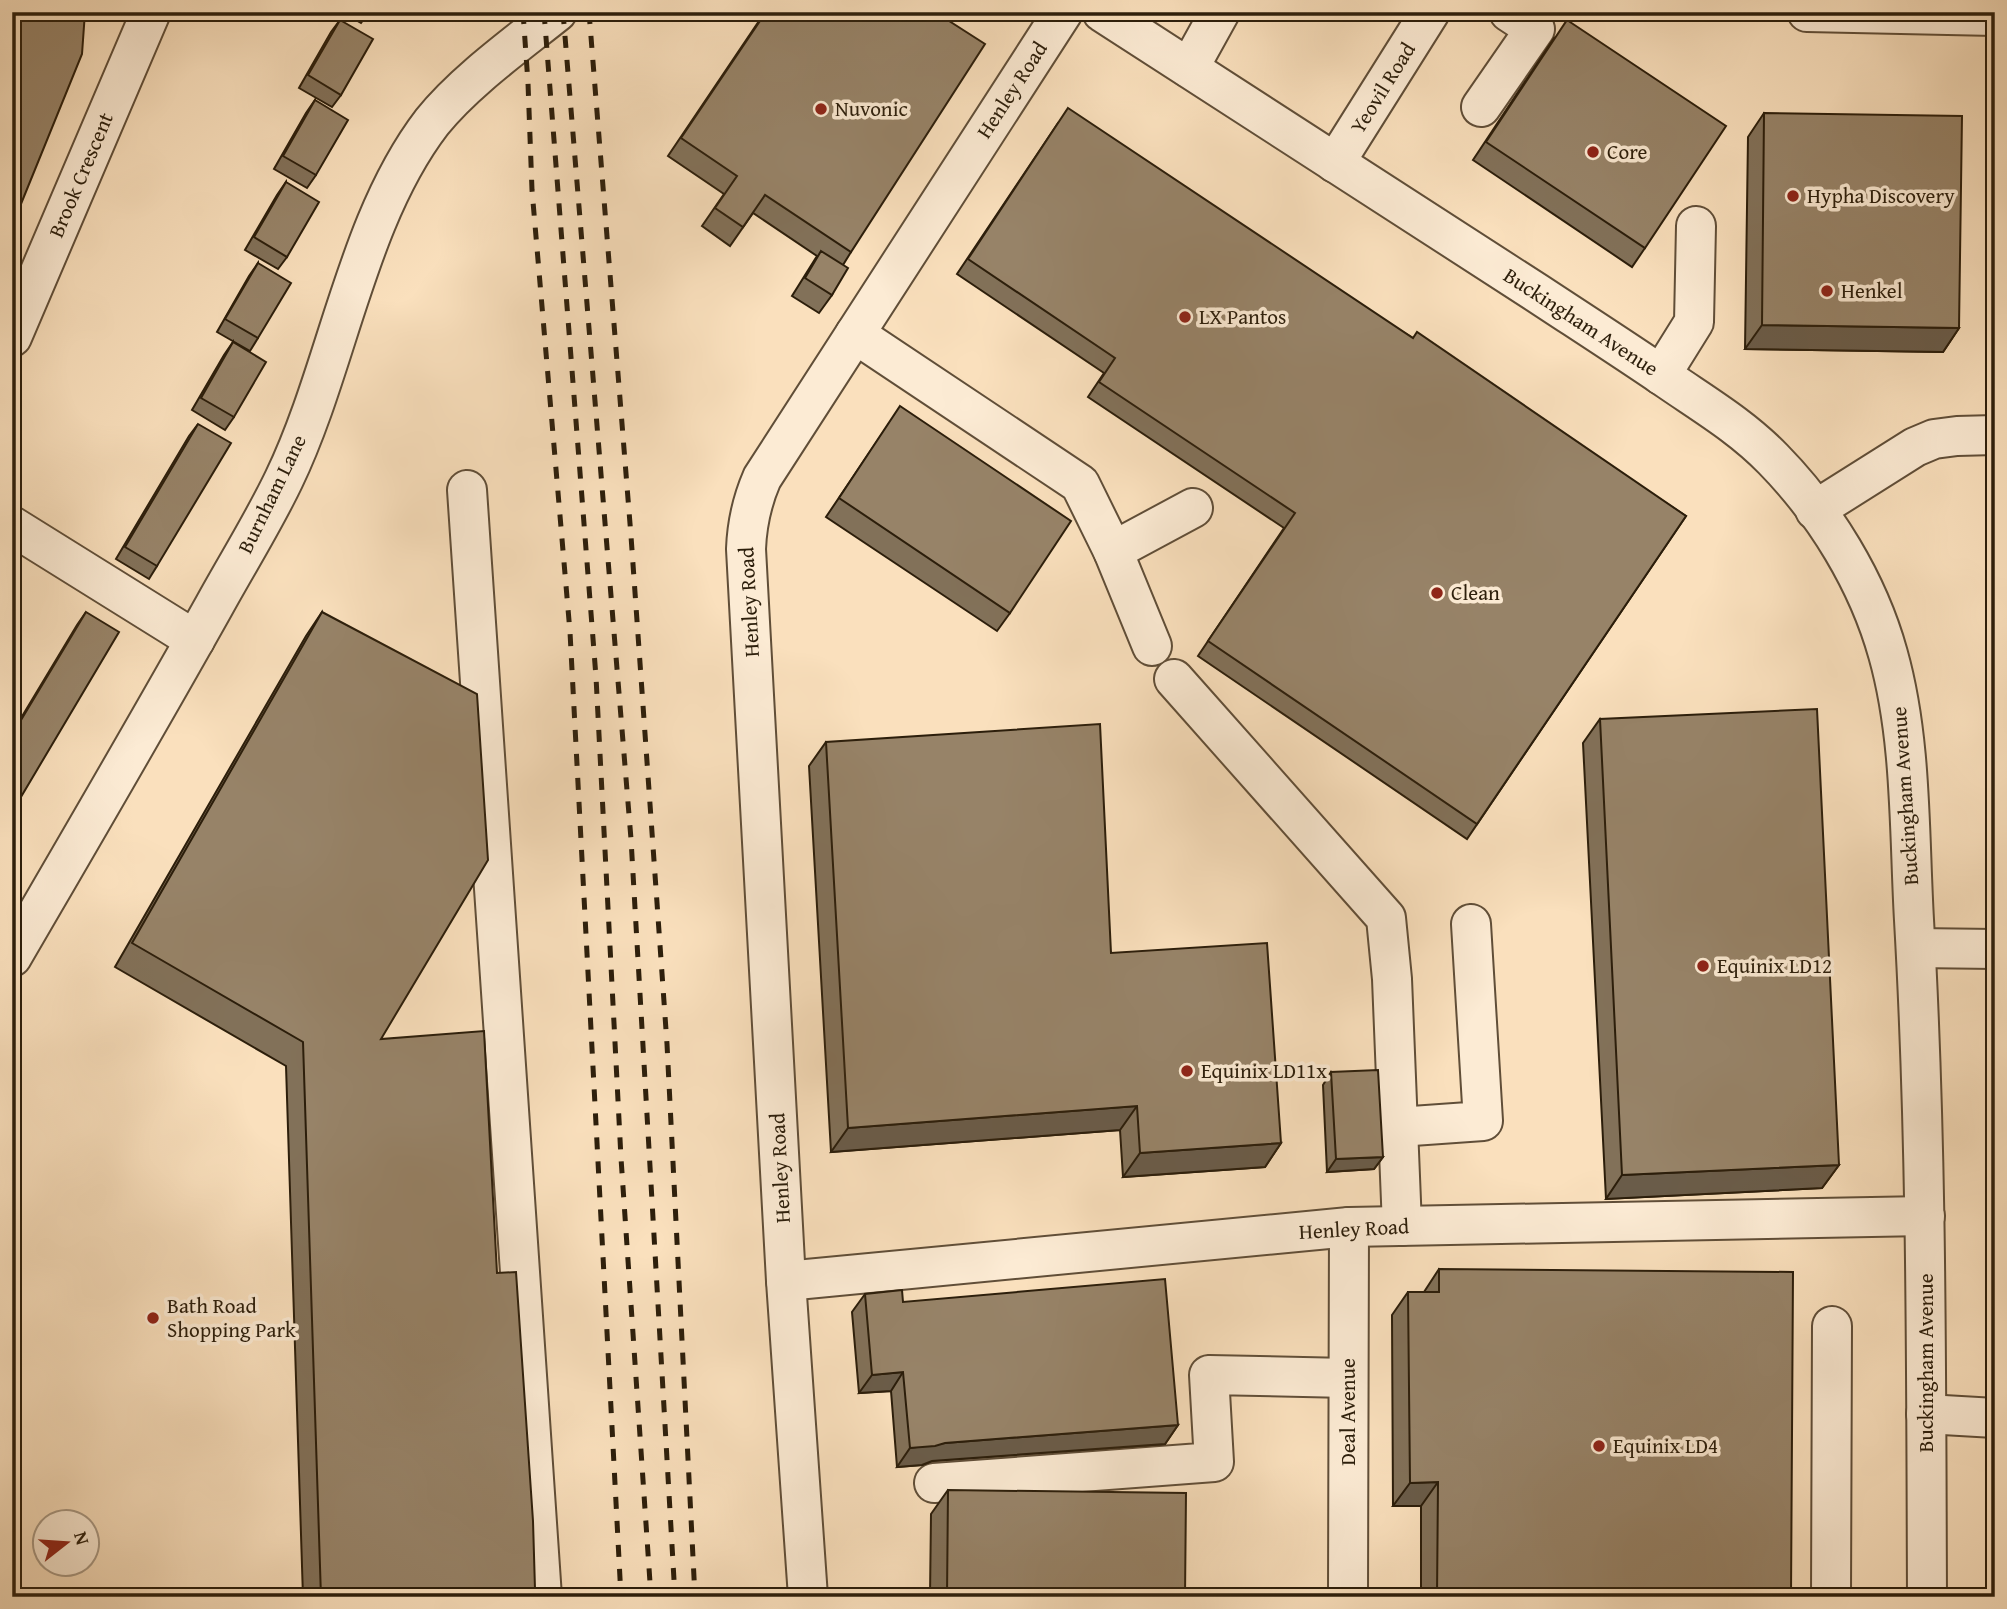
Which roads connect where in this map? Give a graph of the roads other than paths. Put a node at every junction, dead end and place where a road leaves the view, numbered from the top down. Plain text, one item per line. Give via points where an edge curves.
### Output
1 (151, 12) edge
2 (557, 12) edge
3 (1063, 12) edge
4 (1102, 12) edge
5 (1220, 12) edge
6 (1430, 12) edge
7 (1509, 12) edge
8 (1807, 12) edge
9 (1995, 16) edge
10 (1189, 68) junction
11 (1481, 107) dead end
12 (1335, 163) junction
13 (1696, 226) dead end
14 (855, 334) junction
15 (12, 337) edge
16 (1661, 375) junction
17 (1995, 435) edge
18 (467, 490) dead end
19 (1192, 508) dead end
20 (1815, 510) junction
21 (12, 526) edge
22 (1112, 551) junction
23 (195, 640) junction
24 (1152, 646) dead end
25 (1174, 679) dead end
26 (1471, 924) dead end
27 (1916, 948) junction
28 (1995, 949) edge
29 (12, 957) edge
30 (1398, 1127) junction
31 (1925, 1216) junction
32 (1402, 1226) junction
33 (1349, 1227) junction
34 (786, 1281) junction
35 (1832, 1326) dead end
36 (1348, 1378) junction
37 (1926, 1414) junction
38 (1995, 1418) edge
39 (934, 1483) dead end
40 (542, 1597) edge
41 (808, 1597) edge
42 (1348, 1597) edge
43 (1831, 1597) edge
44 (1927, 1597) edge

1 - 15 street, Brook Crescent
2 - 23 street, Burnham Lane via 475,79 434,120 408,156 376,224 284,479
3 - 14 street, Henley Road
4 - 10 street, Buckingham Avenue
5 - 10 street
6 - 12 street, Yeovil Road
7 - 11 street via 1535,29
8 - 9 street
10 - 12 street, Buckingham Avenue
12 - 16 street, Buckingham Avenue
13 - 16 street via 1694,322
14 - 22 street via 1080,484
14 - 34 street, Henley Road via 762,478 747,527
16 - 20 street, Buckingham Avenue via 1734,424 1770,456
17 - 20 street via 1934,439
18 - 40 street
19 - 22 street
20 - 27 street, Buckingham Avenue via 1855,571 1888,652 1904,745
21 - 23 street
22 - 24 street
23 - 29 street, Burnham Lane
25 - 30 street via 1386,918
26 - 30 street via 1483,1121
27 - 28 street
27 - 31 street, Buckingham Avenue
30 - 32 street
31 - 32 street, Henley Road
31 - 37 street, Buckingham Avenue
32 - 33 street, Henley Road
33 - 34 street, Henley Road
33 - 36 street, Deal Avenue
34 - 41 street, Henley Road
35 - 43 street
36 - 39 street via 1209,1375 1214,1462
36 - 42 street, Deal Avenue
37 - 38 street
37 - 44 street, Buckingham Avenue

